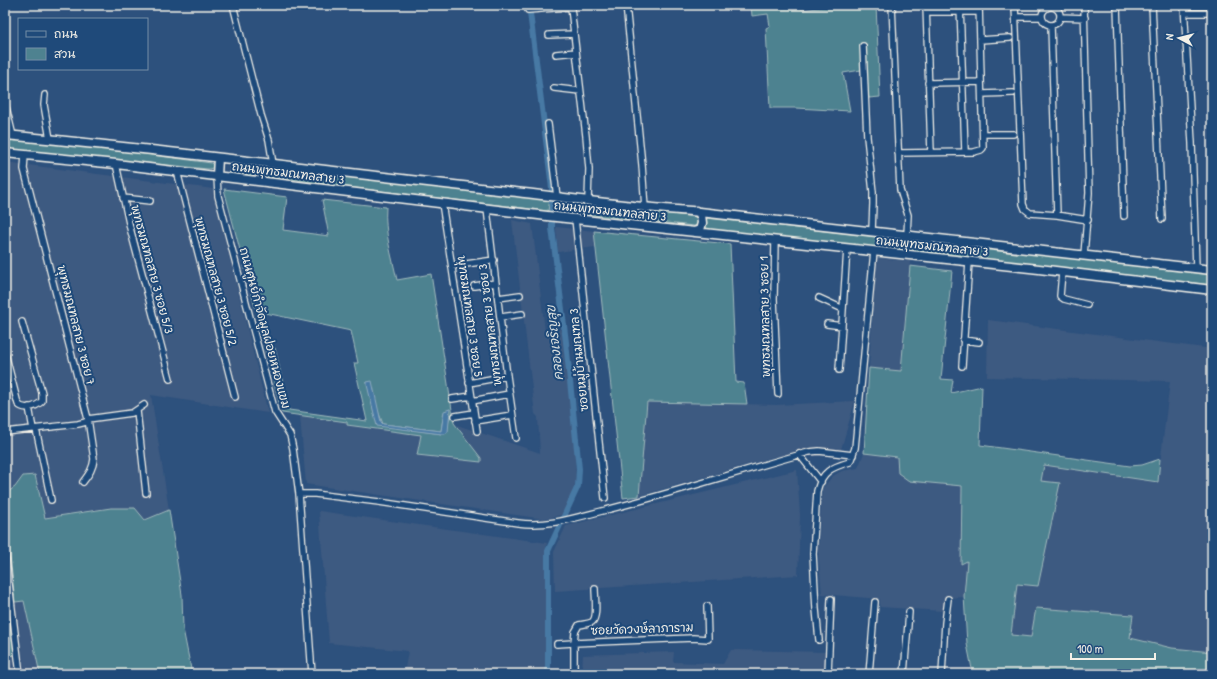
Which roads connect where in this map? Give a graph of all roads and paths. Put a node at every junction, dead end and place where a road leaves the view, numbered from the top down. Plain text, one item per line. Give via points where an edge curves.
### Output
1 (233, 5) edge
2 (626, 5) edge
3 (892, 5) edge
4 (926, 5) edge
5 (960, 5) edge
6 (979, 5) edge
7 (1015, 5) edge
8 (1084, 5) edge
9 (1117, 5) edge
10 (1152, 5) edge
11 (1184, 5) edge
12 (1049, 6) edge
13 (530, 10) dead end
14 (926, 12) junction
15 (960, 12) junction
16 (979, 12) junction
17 (1185, 13) junction
18 (1212, 13) edge
19 (1016, 17) junction
20 (1042, 17) junction
21 (1060, 17) junction
22 (1085, 18) junction
23 (1051, 26) junction
24 (574, 34) junction
25 (548, 35) dead end
26 (1010, 38) dead end
27 (980, 40) junction
28 (863, 46) dead end
29 (576, 52) junction
30 (556, 54) dead end
31 (982, 82) junction
32 (928, 83) junction
33 (963, 83) junction
34 (554, 88) dead end
35 (580, 91) junction
36 (1013, 93) dead end
37 (982, 94) junction
38 (45, 95) dead end
39 (5, 103) edge
40 (548, 124) dead end
41 (983, 134) junction
42 (1013, 134) dead end
43 (9, 135) edge
44 (50, 139) junction
45 (931, 152) junction
46 (965, 152) junction
47 (5, 153) edge
48 (898, 153) junction
49 (25, 155) junction
50 (218, 158) junction
51 (116, 164) junction
52 (273, 164) junction
53 (177, 172) junction
54 (217, 176) junction
55 (553, 196) junction
56 (123, 198) junction
57 (150, 201) dead end
58 (588, 201) junction
59 (442, 203) junction
60 (644, 208) junction
61 (487, 209) junction
62 (696, 211) junction
63 (1057, 215) junction
64 (1124, 216) dead end
65 (575, 219) junction
66 (1162, 219) dead end
67 (1088, 220) junction
68 (872, 231) junction
69 (694, 232) junction
70 (907, 235) junction
71 (775, 240) junction
72 (847, 249) junction
73 (874, 252) junction
74 (1084, 255) junction
75 (494, 260) junction
76 (969, 262) junction
77 (452, 266) junction
78 (1196, 268) junction
79 (1212, 270) edge
80 (1062, 273) junction
81 (496, 283) junction
82 (474, 286) dead end
83 (1212, 290) edge
84 (520, 295) dead end
85 (498, 298) junction
86 (819, 298) dead end
87 (1086, 305) dead end
88 (843, 309) junction
89 (522, 314) dead end
90 (501, 317) junction
91 (22, 322) dead end
92 (827, 324) dead end
93 (842, 326) junction
94 (963, 340) junction
95 (979, 342) dead end
96 (5, 353) edge
97 (962, 366) dead end
98 (839, 370) dead end
99 (507, 376) junction
100 (170, 379) dead end
101 (469, 383) junction
102 (509, 394) junction
103 (778, 394) dead end
104 (234, 397) dead end
105 (472, 398) junction
106 (452, 399) dead end
107 (144, 405) dead end
108 (29, 408) junction
109 (137, 411) junction
110 (474, 413) junction
111 (512, 415) junction
112 (455, 416) dead end
113 (88, 419) junction
114 (475, 421) junction
115 (34, 429) junction
116 (476, 431) dead end
117 (5, 432) edge
118 (516, 438) dead end
119 (799, 454) junction
120 (853, 455) junction
121 (83, 482) dead end
122 (820, 482) junction
123 (146, 493) dead end
124 (299, 494) junction
125 (605, 498) dead end
126 (51, 500) dead end
127 (5, 551) edge
128 (594, 589) dead end
129 (831, 599) dead end
130 (948, 599) dead end
131 (875, 602) dead end
132 (707, 606) dead end
133 (909, 612) dead end
134 (819, 640) dead end
135 (574, 643) junction
136 (557, 644) dead end
137 (20, 674) edge
138 (312, 674) edge
139 (574, 674) edge
140 (828, 674) edge
141 (869, 674) edge
142 (904, 674) edge
143 (942, 674) edge

1 - 52 street
2 - 60 street
3 - 48 street
4 - 14 street
5 - 15 street
6 - 16 street
7 - 19 street
8 - 22 street
9 - 64 street
10 - 66 street
11 - 17 street
12 - 20 street
12 - 21 street via 1058,11
13 - 24 street via 570,7
14 - 15 street
14 - 32 street
15 - 16 street
15 - 33 street
16 - 27 street
17 - 18 street
17 - 78 street
19 - 20 street
19 - 63 street via 1023,204 1030,213
20 - 23 street via 1045,23
21 - 22 street
21 - 23 street via 1057,23
22 - 67 street
23 - 63 street
24 - 25 street
24 - 29 street
26 - 27 street
27 - 31 street
28 - 68 street via 867,138 874,204
29 - 30 street
29 - 35 street
31 - 33 street
31 - 37 street
32 - 33 street
32 - 45 street
33 - 46 street
34 - 35 street
35 - 58 street via 588,169
36 - 37 street
37 - 41 street
38 - 44 street via 44,105
39 - 43 street
40 - 55 street
41 - 42 street
41 - 46 street via 981,150
43 - 44 main road, ถนนพุทธมณฑลสาย 3
44 - 50 main road, ถนนพุทธมณฑลสาย 3
45 - 46 street
45 - 48 street
47 - 49 main road, ถนนพุทธมณฑลสาย 3
48 - 70 street via 900,190 908,215
49 - 51 main road, ถนนพุทธมณฑลสาย 3
49 - 113 street, พุทธมณฑลสาย 3 ซอย 7 via 24,169
50 - 52 main road, ถนนพุทธมณฑลสาย 3
50 - 54 main road
51 - 53 main road, ถนนพุทธมณฑลสาย 3
51 - 56 street, พุทธมณฑลสาย 3 ซอย 5/3
52 - 55 main road, ถนนพุทธมณฑลสาย 3
53 - 54 main road, ถนนพุทธมณฑลสาย 3
53 - 104 street, พุทธมณฑลสาย 3 ซอย 5/2
54 - 59 main road, ถนนพุทธมณฑลสาย 3
54 - 124 street, ถนนศูนย์กำจัดมูลฝอยหนองแขม via 218,196 275,412 292,441
55 - 58 main road, ถนนพุทธมณฑลสาย 3
56 - 57 street
56 - 100 street, พุทธมณฑลสาย 3 ซอย 5/3
58 - 60 main road, ถนนพุทธมณฑลสาย 3
59 - 61 main road, ถนนพุทธมณฑลสาย 3
59 - 77 street, พุทธมณฑลสาย 3 ซอย 5
60 - 62 main road, ถนนพุทธมณฑลสาย 3
61 - 65 main road, ถนนพุทธมณฑลสาย 3
61 - 75 street, พุทธมณฑลสาย 3 ซอย 3
62 - 68 main road, ถนนพุทธมณฑลสาย 3
62 - 69 main road via 701,215 702,223 700,230
63 - 67 street
65 - 69 main road, ถนนพุทธมณฑลสาย 3
65 - 125 street, ซอยหมู่บ้านมณฑล 3
67 - 74 street
68 - 70 main road, ถนนพุทธมณฑลสาย 3
69 - 71 main road, ถนนพุทธมณฑลสาย 3
70 - 74 main road, ถนนพุทธมณฑลสาย 3
71 - 72 main road, ถนนพุทธมณฑลสาย 3
71 - 103 street, พุทธมณฑลสาย 3 ซอย 1 via 774,299
72 - 73 main road, ถนนพุทธมณฑลสาย 3
72 - 88 street
73 - 76 main road, ถนนพุทธมณฑลสาย 3
73 - 120 street
74 - 78 main road, ถนนพุทธมณฑลสาย 3
75 - 77 street
75 - 81 street, พุทธมณฑลสาย 3 ซอย 3
76 - 80 main road, ถนนพุทธมณฑลสาย 3
76 - 94 street
77 - 101 street, พุทธมณฑลสาย 3 ซอย 5
78 - 79 main road, ถนนพุทธมณฑลสาย 3
80 - 83 main road, ถนนพุทธมณฑลสาย 3
80 - 87 street via 1060,296
81 - 82 street
81 - 85 street, พุทธมณฑลสาย 3 ซอย 3
84 - 85 street
85 - 90 street, พุทธมณฑลสาย 3 ซอย 3
86 - 88 street
88 - 93 street
89 - 90 street
90 - 99 street, พุทธมณฑลสาย 3 ซอย 3
91 - 108 street via 42,398 39,404
92 - 93 street
93 - 98 street
94 - 95 street
94 - 97 street
96 - 108 street via 18,404 23,408
99 - 101 street
99 - 102 street, พุทธมณฑลสาย 3 ซอย 3
101 - 105 street, พุทธมณฑลสาย 3 ซอย 5
102 - 105 street
102 - 111 street, พุทธมณฑลสาย 3 ซอย 3
105 - 106 street
105 - 110 street, พุทธมณฑลสาย 3 ซอย 5
107 - 109 street
108 - 115 street
109 - 113 street
109 - 123 street
110 - 112 street
110 - 114 street, พุทธมณฑลสาย 3 ซอย 5
111 - 114 street
111 - 118 street, พุทธมณฑลสาย 3 ซอย 3
113 - 115 street via 82,423
113 - 121 street, พุทธมณฑลสาย 3 ซอย 7 via 94,465
114 - 116 street, พุทธมณฑลสาย 3 ซอย 5
115 - 117 street
115 - 126 street
119 - 120 street via 819,451
119 - 122 street
119 - 124 street via 622,506 537,525 379,502
120 - 122 street via 850,462 828,470
122 - 134 street via 813,554
124 - 138 street, ถนนศูนย์กำจัดมูลฝอยหนองแขม
127 - 137 street
128 - 135 street via 594,620 579,625
129 - 140 street
130 - 143 street
131 - 141 street
132 - 135 street, ซอยวัดวงษ์ลาภาราม via 708,639
133 - 142 street
135 - 136 street
135 - 139 street, ซอยวัดวงษ์ลาภาราม

